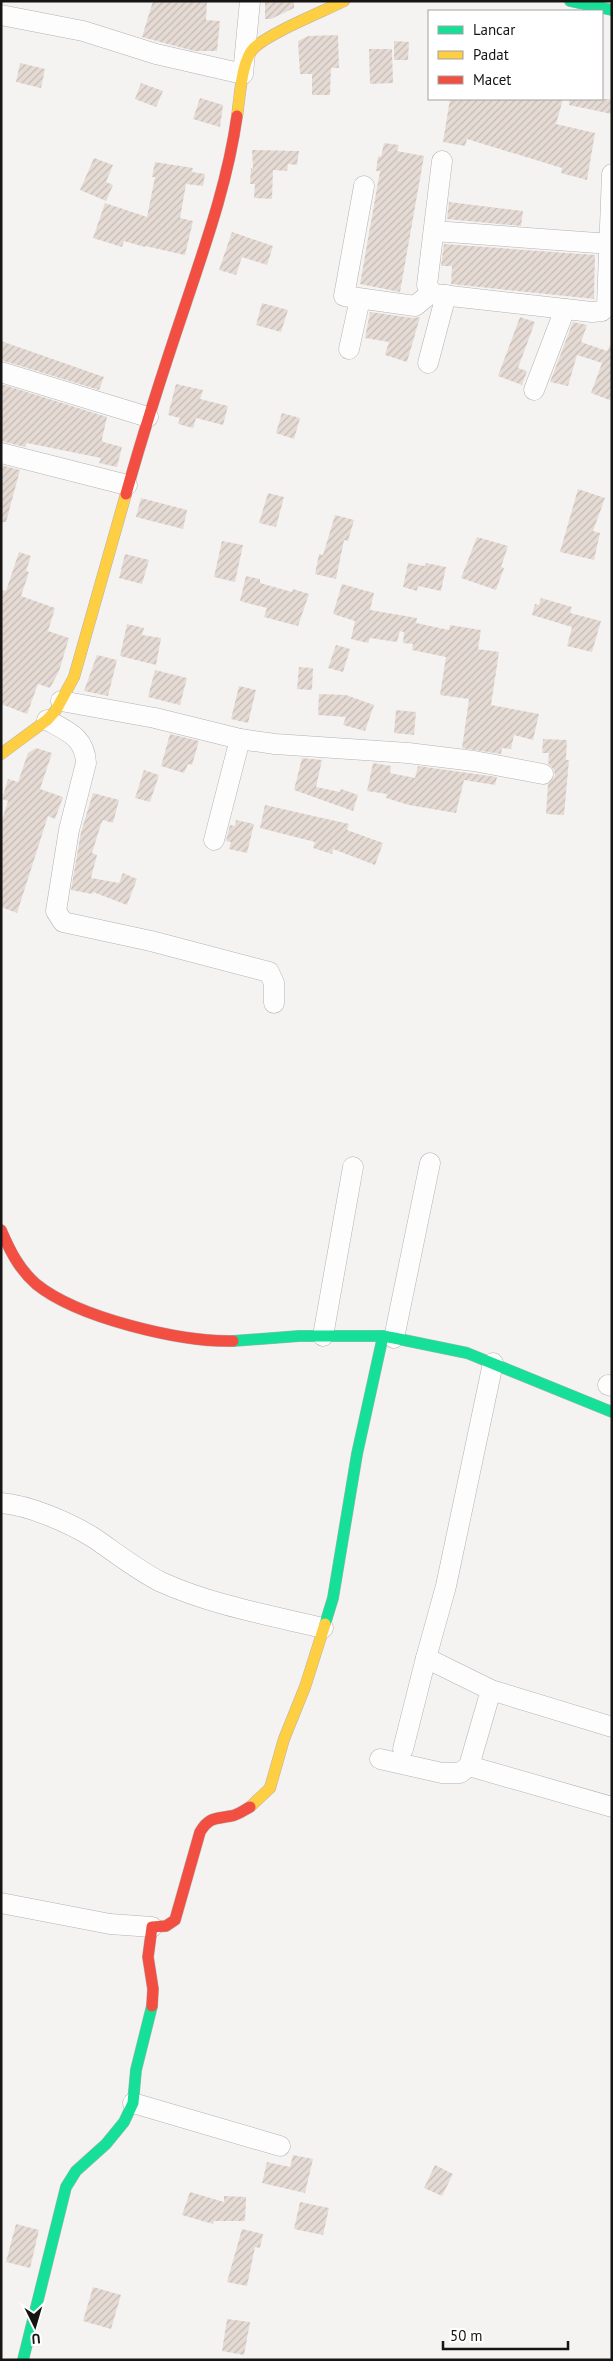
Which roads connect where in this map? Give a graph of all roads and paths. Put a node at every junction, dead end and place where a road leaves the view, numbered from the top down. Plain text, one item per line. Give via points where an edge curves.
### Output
1 (250, 1) edge
2 (344, 1) edge
3 (570, 1) edge
4 (612, 10) edge
5 (1, 15) edge
6 (243, 74) junction
7 (442, 161) dead end
8 (612, 174) edge
9 (364, 186) dead end
10 (434, 231) junction
11 (611, 244) edge
12 (439, 294) junction
13 (360, 298) junction
14 (565, 309) junction
15 (349, 349) dead end
16 (428, 363) dead end
17 (1, 372) edge
18 (534, 390) dead end
19 (148, 416) junction
20 (1, 453) edge
21 (127, 485) junction
22 (61, 701) junction
23 (47, 720) junction
24 (240, 739) junction
25 (1, 754) edge
26 (543, 774) dead end
27 (214, 840) dead end
28 (274, 1003) dead end
29 (430, 1163) dead end
30 (353, 1167) dead end
31 (1, 1230) edge
32 (323, 1336) junction
33 (389, 1337) junction
34 (492, 1363) junction
35 (612, 1412) edge
36 (1, 1503) edge
37 (323, 1628) junction
38 (426, 1658) junction
39 (491, 1690) junction
40 (612, 1727) edge
41 (403, 1748) dead end
42 (380, 1759) dead end
43 (469, 1766) junction
44 (612, 1807) edge
45 (1, 1904) edge
46 (152, 1927) junction
47 (133, 2103) junction
48 (280, 2146) dead end
49 (23, 2360) edge

1 - 6 street
2 - 6 street via 258,44
3 - 4 street
5 - 6 street via 83,31 156,54
6 - 19 street via 233,145 217,210
7 - 10 street
8 - 11 street
9 - 13 street via 344,296
10 - 11 street
10 - 12 street via 428,286
11 - 14 street via 607,306 598,312
12 - 13 street via 414,306
12 - 14 street
12 - 16 street
13 - 15 street
14 - 18 street
17 - 19 street
19 - 21 street
20 - 21 street
21 - 22 street via 77,667
22 - 23 street
22 - 24 street via 155,718
23 - 25 street
23 - 28 street via 77,736 86,754 57,902 56,911 60,919 269,972 274,983
24 - 26 street via 474,761
24 - 27 street
29 - 33 street
30 - 32 street
31 - 32 street via 10,1253 28,1277 54,1298 91,1313 194,1340
32 - 33 street
33 - 34 street via 467,1354
33 - 37 street via 357,1454 335,1590
34 - 35 street
34 - 38 street via 446,1586
36 - 37 street via 32,1509 91,1537 142,1571 180,1590
37 - 46 street via 270,1788 254,1805 233,1816 206,1822 200,1832 175,1920 166,1926
38 - 39 street
38 - 41 street
39 - 40 street
39 - 43 street
42 - 43 street via 442,1773 460,1773
43 - 44 street
45 - 46 street via 110,1924
46 - 47 street via 148,1957 153,2003 136,2070
47 - 48 street
47 - 49 street via 124,2122 106,2144 76,2171 66,2187

